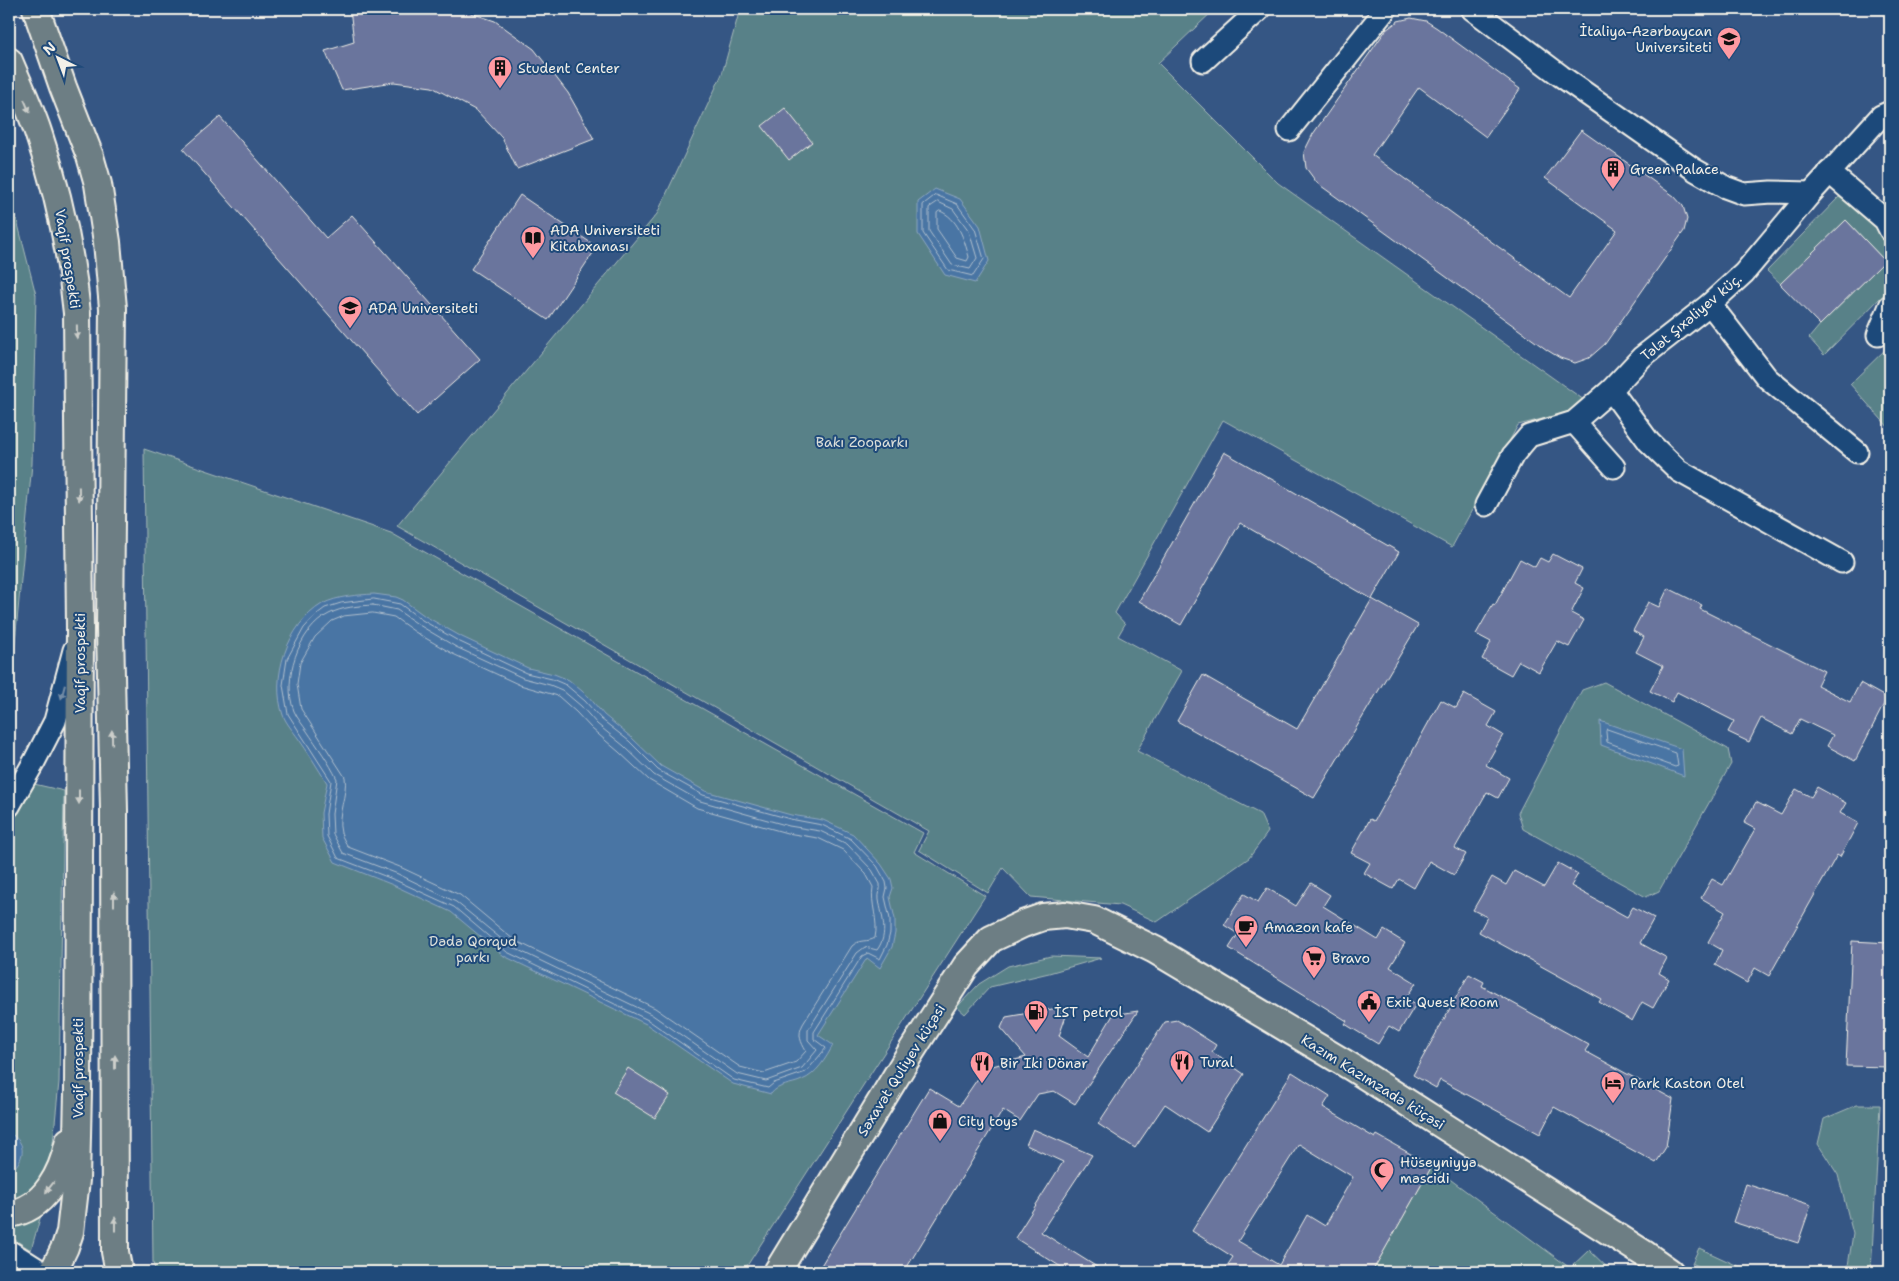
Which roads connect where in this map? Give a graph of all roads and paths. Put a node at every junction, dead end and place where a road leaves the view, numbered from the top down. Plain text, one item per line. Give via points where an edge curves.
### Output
1 (22, 9) edge
2 (36, 9) edge
3 (1260, 9) edge
4 (1386, 9) edge
5 (1472, 9) edge
6 (9, 61) edge
7 (1203, 61) dead end
8 (63, 86) junction
9 (1890, 112) edge
10 (1289, 130) dead end
11 (1829, 172) junction
12 (1811, 193) junction
13 (1890, 230) edge
14 (1710, 304) junction
15 (1890, 306) edge
16 (1878, 335) dead end
17 (1611, 390) junction
18 (1574, 422) junction
19 (1857, 452) dead end
20 (1614, 467) dead end
21 (1486, 505) dead end
22 (1842, 562) dead end
23 (80, 628) junction
24 (9, 806) edge
25 (1065, 914) joint
26 (78, 1091) junction
27 (9, 1214) edge
28 (9, 1250) edge
29 (42, 1272) edge
30 (54, 1272) edge
31 (119, 1272) edge
32 (777, 1272) edge
33 (1670, 1272) edge

1 - 8 main road
2 - 8 main road
3 - 7 street
4 - 10 street
5 - 12 street via 1694,170 1725,187 1744,194
6 -> 23 main road, Vaqif prospekti via 38,131 58,198 73,273 77,313
31 -> 8 main road via 115,1252 114,810 110,630 113,308 98,184
9 - 11 street, Tələt Şıxəliyev küç. via 1881,116
11 - 12 street, Tələt Şıxəliyev küç.
11 - 13 street via 1885,220
12 - 14 street, Tələt Şıxəliyev küç. via 1744,273
14 - 17 street, Tələt Şıxəliyev küç. via 1642,358
14 - 19 street via 1767,378
15 - 16 street
17 - 18 street, Tələt Şıxəliyev küç.
17 - 22 street via 1649,442 1680,471
18 - 20 street
18 - 21 street, Tələt Şıxəliyev küç. via 1529,436 1513,455
23 -> 24 street via 55,721
23 -> 26 main road, Vaqif prospekti
25 - 32 main road, Səxavət Quliyev küçəsi via 1043,917 991,939 966,966
25 - 33 main road, Kazım Kazımzadə küçəsi via 1094,920 1155,950 1353,1068
26 -> 27 main road via 57,1179 36,1202
26 - 30 main road, Vaqif prospekti via 74,1210 65,1247
28 - 29 street

